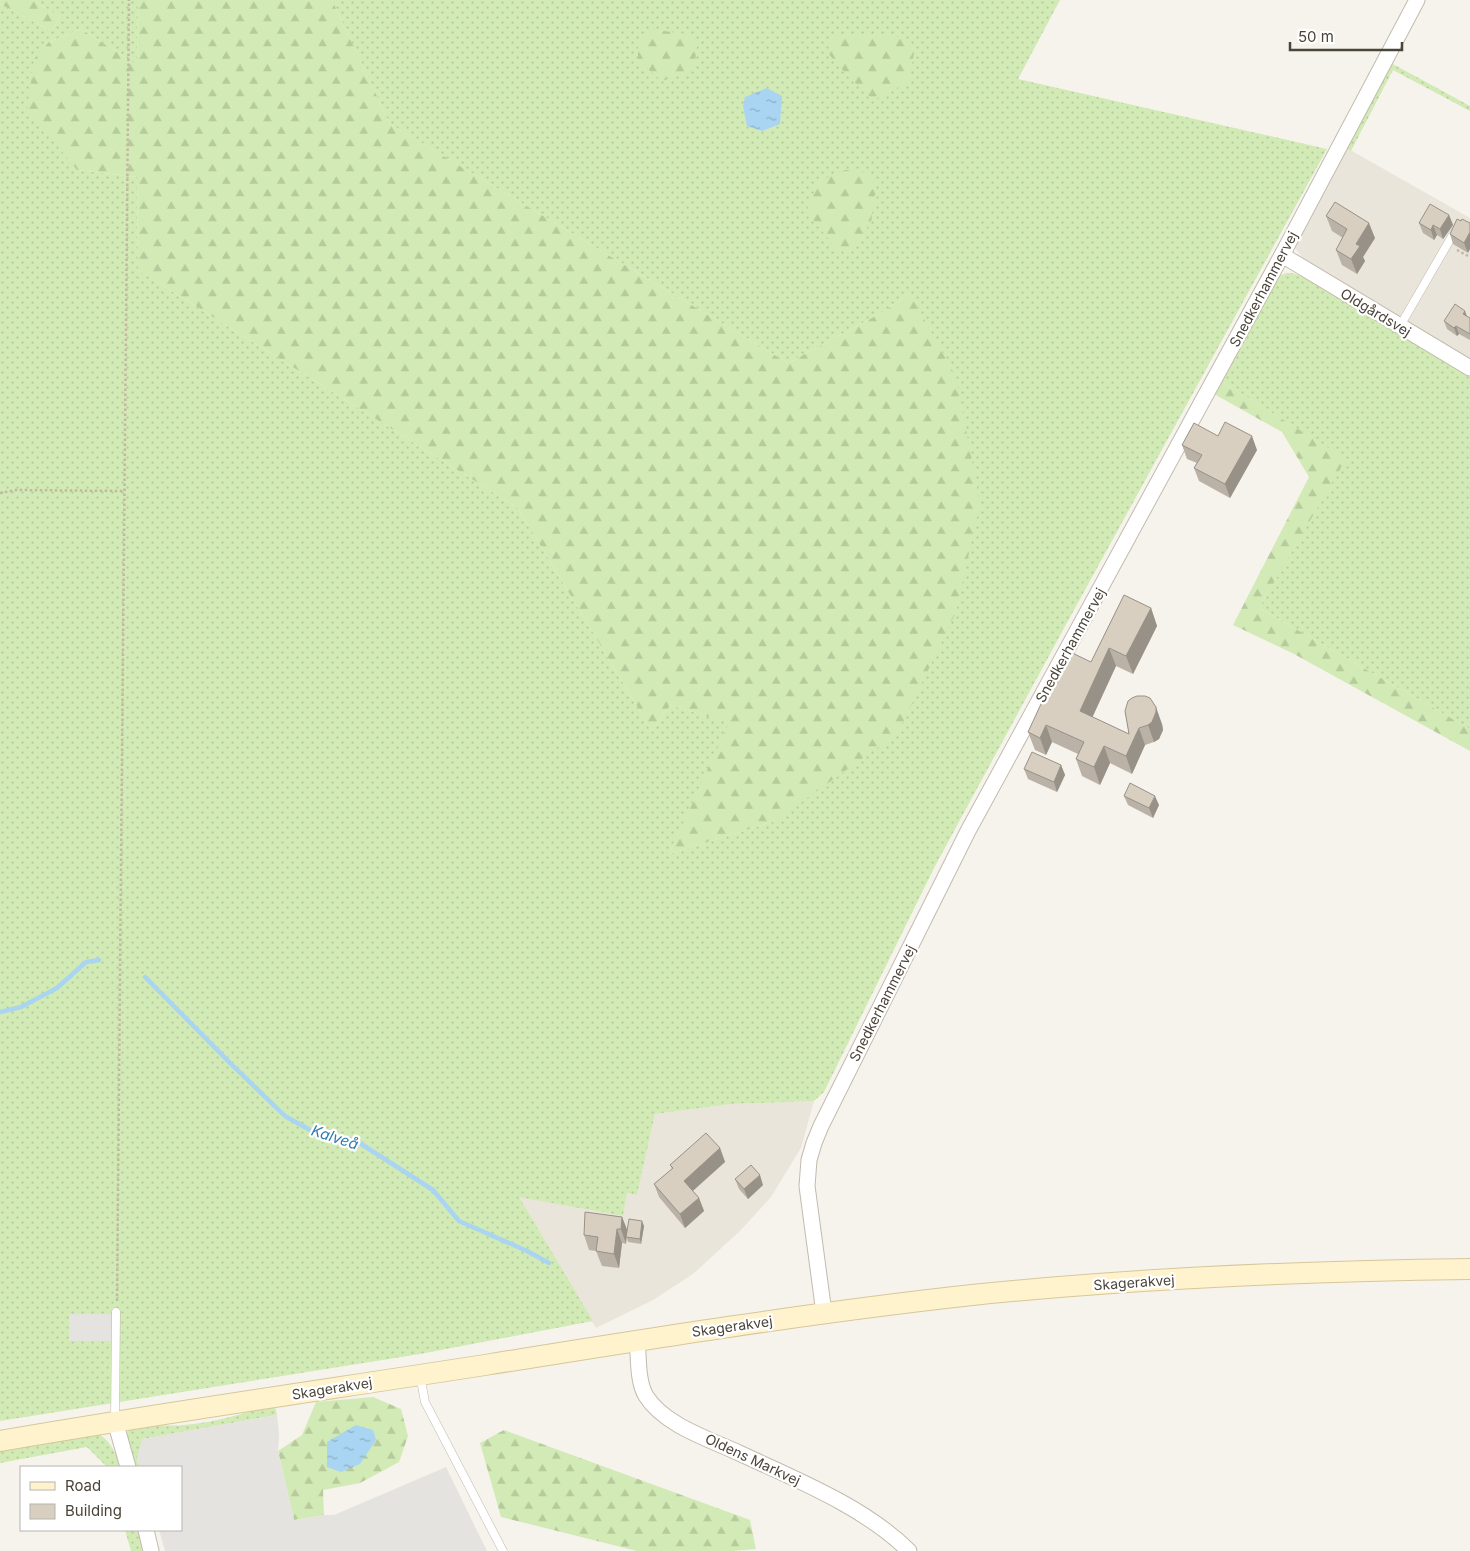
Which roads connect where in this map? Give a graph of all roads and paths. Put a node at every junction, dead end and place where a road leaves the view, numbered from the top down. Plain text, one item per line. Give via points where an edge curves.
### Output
1 (129, 0) edge
2 (1417, 0) edge
3 (1455, 230) edge
4 (1447, 244) junction
5 (1282, 255) junction
6 (1470, 257) edge
7 (1400, 326) junction
8 (1470, 368) edge
9 (124, 490) junction
10 (0, 493) edge
11 (1470, 1270) edge
12 (116, 1312) joint
13 (824, 1313) junction
14 (637, 1340) junction
15 (420, 1374) junction
16 (116, 1421) junction
17 (0, 1441) edge
18 (128, 1466) edge
19 (146, 1531) edge
20 (152, 1551) edge
21 (503, 1551) edge
22 (909, 1551) edge

1 - 9 path
2 - 5 street, Snedkerhammervej
3 - 4 lane
4 - 6 path
4 - 7 lane
5 - 7 street, Oldgårdsvej
5 - 13 street, Snedkerhammervej via 968,832 821,1126 809,1160 807,1186
7 - 8 street, Oldgårdsvej
9 - 10 path via 16,490
9 - 12 path
11 - 13 street, Skagerakvej via 1367,1270 1210,1277 974,1295
12 - 16 lane
13 - 14 street, Skagerakvej
14 - 15 street, Skagerakvej
14 - 22 street, Oldens Markvej via 641,1380 655,1408 675,1423 842,1503 898,1539
15 - 16 street, Skagerakvej
15 - 21 lane via 425,1402
16 - 17 street, Skagerakvej
16 - 18 street
19 - 20 street

